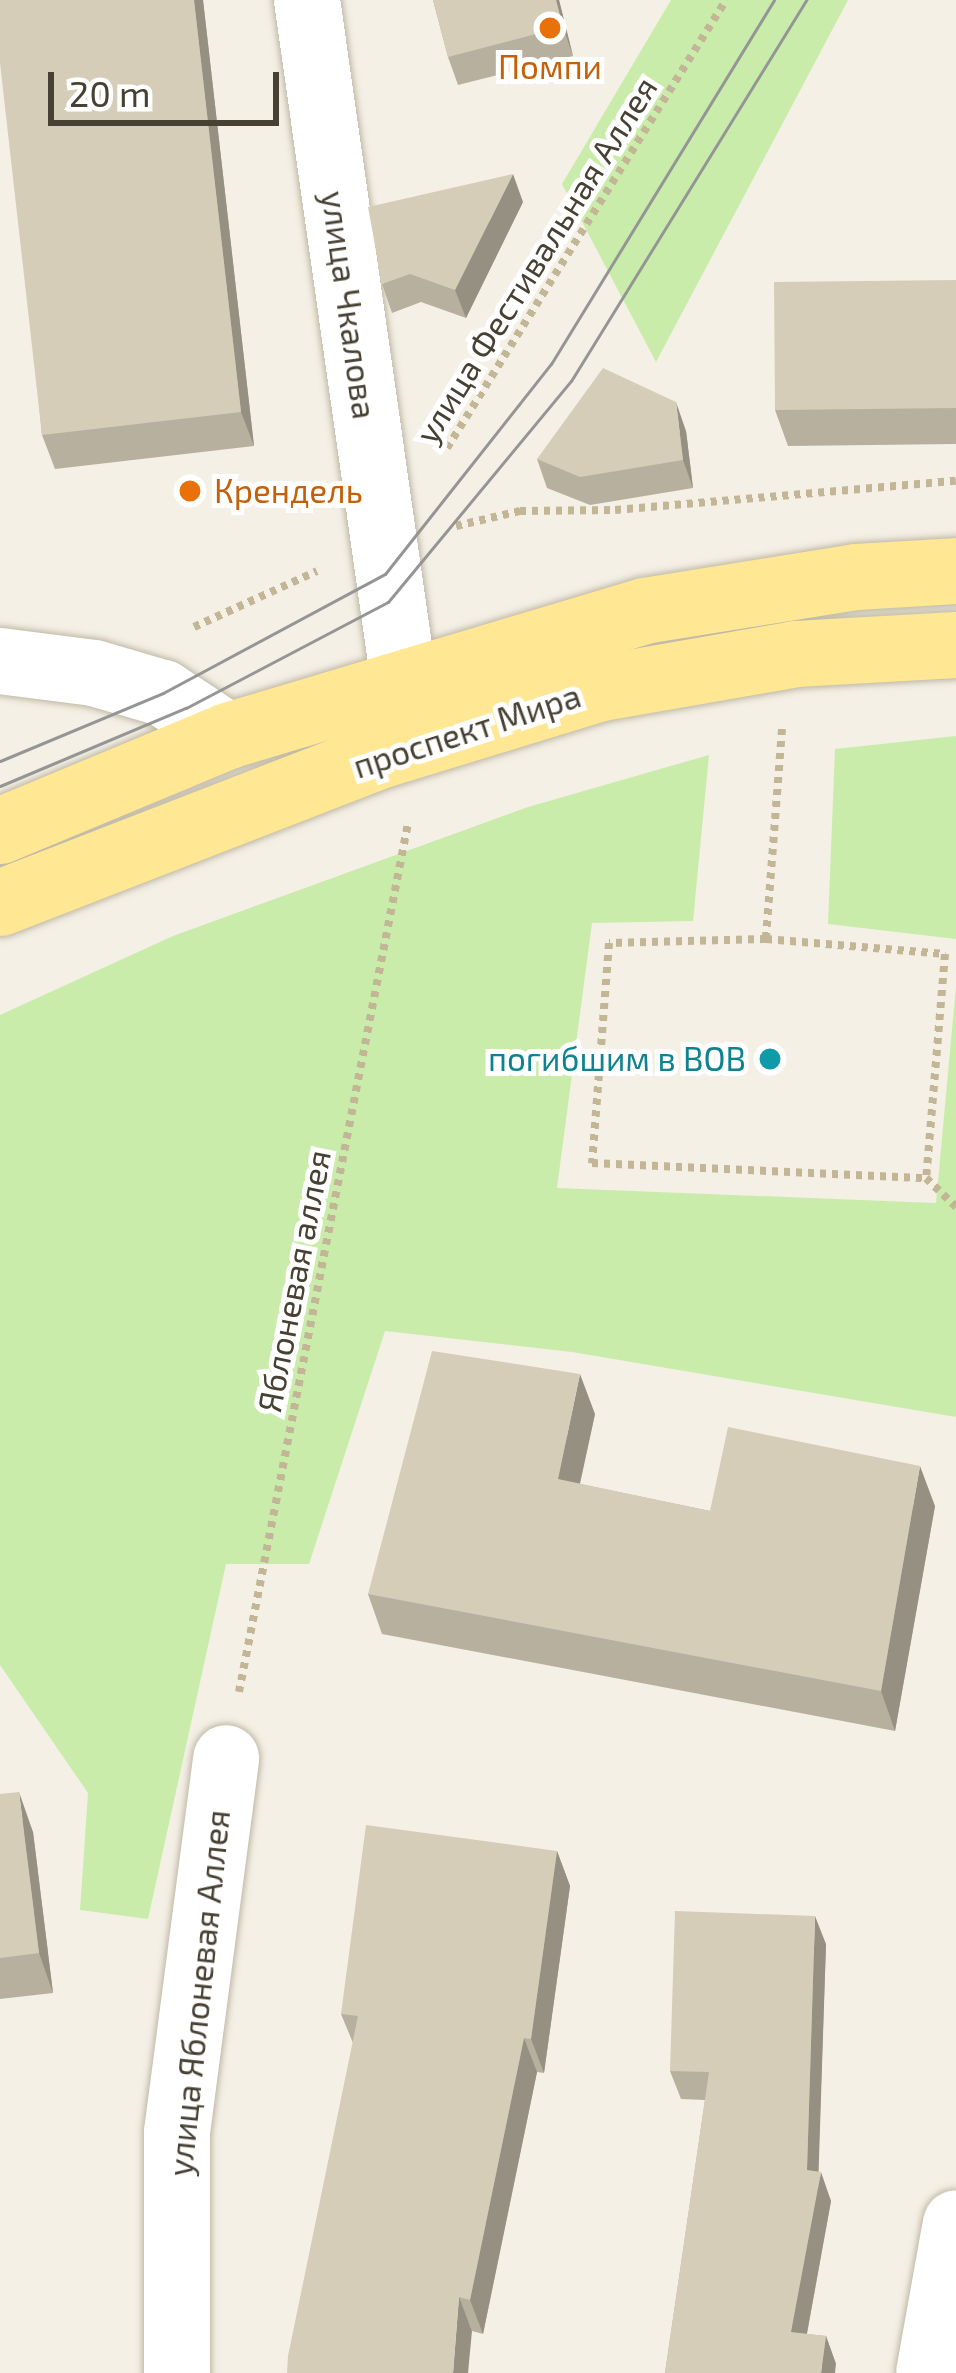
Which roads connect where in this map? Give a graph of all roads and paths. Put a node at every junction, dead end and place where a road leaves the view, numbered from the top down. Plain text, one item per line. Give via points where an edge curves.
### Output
1 (307, 0) edge
2 (726, 0) edge
3 (956, 481) edge
4 (382, 543) junction
5 (956, 571) edge
6 (956, 645) edge
7 (0, 661) edge
8 (94, 673) junction
9 (403, 681) junction
10 (783, 709) dead end
11 (228, 736) junction
12 (412, 746) junction
13 (409, 814) dead end
14 (0, 831) edge
15 (0, 903) edge
16 (766, 939) junction
17 (926, 1178) junction
18 (956, 1207) edge
19 (226, 1758) joint
20 (956, 2223) edge
21 (177, 2373) edge
22 (929, 2373) edge

1 - 4 street, улица Чкалова
2 - 4 path, улица Фестивальная Аллея via 511,356
3 - 4 path via 520,511
4 - 8 path
4 - 9 street, улица Чкалова
5 - 9 main road, проспект Мира via 644,611
6 - 12 main road, проспект Мира via 796,655 602,688
7 - 8 street
8 - 11 street via 163,693
9 - 11 main road, проспект Мира
9 - 12 street, улица Чкалова
10 - 16 path
11 - 14 main road, проспект Мира
12 - 15 main road, проспект Мира
13 - 19 path, Яблоневая аллея
16 - 17 path via 945,954
16 - 17 path via 609,944 592,1163
17 - 18 path
19 - 21 street, улица Яблоневая Аллея via 177,2132
20 - 22 street

